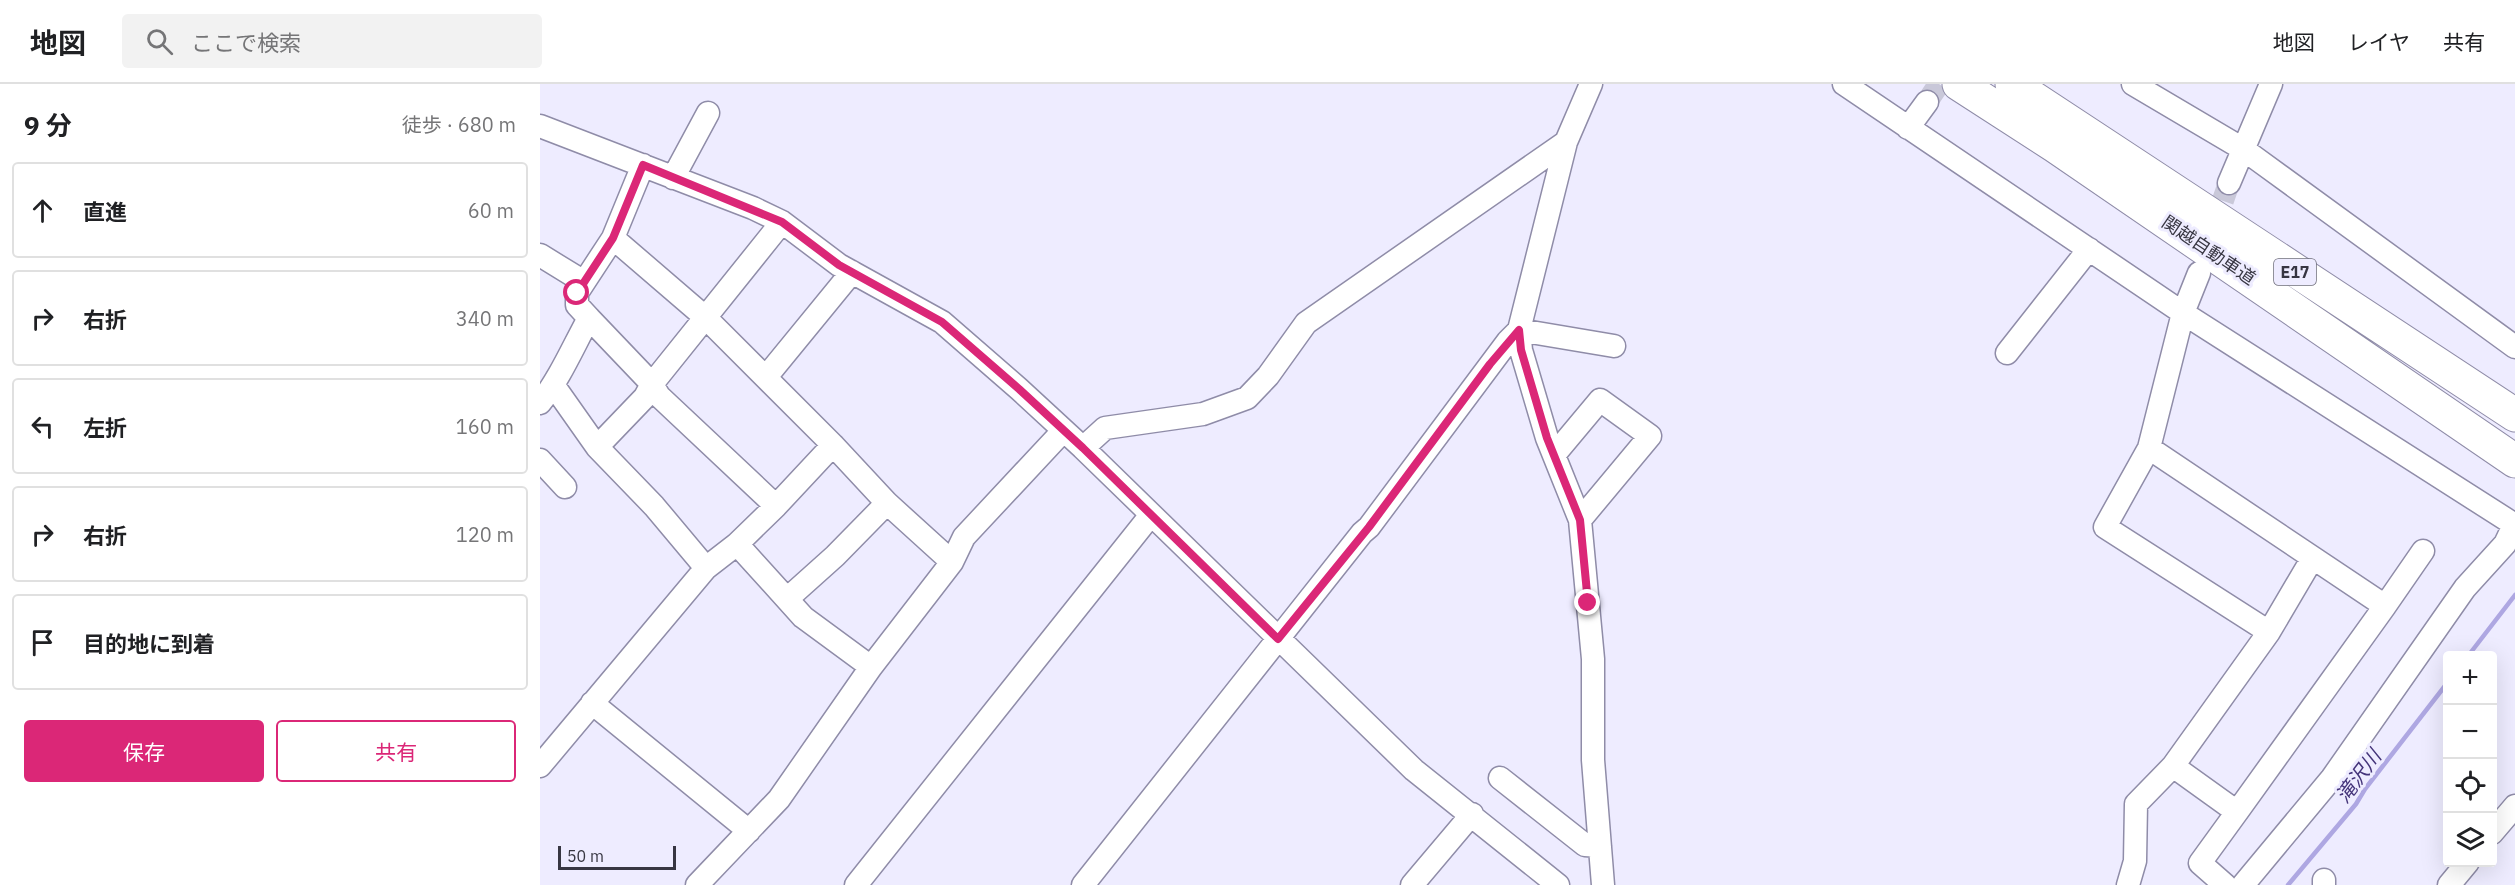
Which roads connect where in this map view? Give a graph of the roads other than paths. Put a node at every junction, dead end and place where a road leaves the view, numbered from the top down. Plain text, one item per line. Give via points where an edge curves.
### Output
1 (1591, 84) edge
2 (1844, 84) edge
3 (1959, 84) edge
4 (2012, 84) edge
5 (2133, 84) edge
6 (2271, 84) edge
7 (1928, 102) tunnel mouth
8 (708, 113) dead end
9 (540, 126) edge
10 (1908, 128) junction
11 (1566, 142) junction
12 (2243, 149) junction
13 (643, 165) junction
14 (673, 178) junction
15 (2229, 183) tunnel mouth
16 (782, 222) junction
17 (613, 238) junction
18 (2089, 249) junction
19 (540, 255) edge
20 (852, 272) junction
21 (2199, 273) dead end
22 (584, 282) junction
23 (2183, 313) junction
24 (589, 318) junction
25 (706, 318) junction
26 (1519, 330) junction
27 (1614, 346) dead end
28 (2515, 347) edge
29 (2007, 353) dead end
30 (766, 377) junction
31 (652, 384) junction
32 (547, 394) edge
33 (2515, 416) edge
34 (1063, 431) junction
35 (833, 445) junction
36 (597, 447) junction
37 (1083, 448) junction
38 (2149, 448) junction
39 (1554, 454) junction
40 (2512, 459) edge
41 (540, 460) edge
42 (565, 487) dead end
43 (887, 503) junction
44 (776, 506) junction
45 (1150, 516) junction
46 (1580, 520) junction
47 (2515, 524) edge
48 (737, 544) junction
49 (2423, 551) dead end
50 (2312, 559) junction
51 (952, 562) junction
52 (705, 568) junction
53 (787, 599) junction
54 (2385, 606) junction
55 (2269, 632) junction
56 (1278, 639) junction
57 (871, 667) junction
58 (592, 703) junction
59 (540, 766) edge
60 (2173, 766) junction
61 (1500, 778) dead end
62 (2515, 806) edge
63 (2237, 812) junction
64 (1472, 814) junction
65 (2497, 828) edge
66 (749, 831) junction
67 (1600, 846) junction
68 (2464, 867) edge
69 (1418, 883) edge
70 (1086, 884) edge
71 (697, 885) edge
72 (856, 885) edge
73 (1558, 885) edge
74 (1603, 885) edge
75 (2128, 885) edge
76 (2225, 885) edge
77 (2243, 885) edge
78 (2449, 885) edge

1 - 11 street
2 - 10 street
3 - 40 highway, 関越自動車道 / E17 via 2065,152
4 - 33 highway, 関越自動車道 / E17
5 - 12 street
6 - 12 street
7 - 10 street
8 - 14 street
9 - 13 street
10 - 18 street
11 - 26 street
11 - 37 street via 1306,323 1268,376 1246,398 1203,414 1105,428
12 - 15 street
12 - 28 street
13 - 14 street
13 - 17 street
14 - 16 street
16 - 20 street
16 - 25 street
17 - 22 street
17 - 25 street
18 - 23 street
18 - 29 street
19 - 22 street
20 - 30 street
20 - 34 street via 942,322
21 - 23 street
22 - 24 street via 577,293 577,305
23 - 38 street
23 - 47 street
24 - 31 street
24 - 32 street
25 - 30 street
25 - 31 street
26 - 27 street
26 - 39 street via 1521,350
26 - 56 street
30 - 35 street
31 - 36 street via 645,397
31 - 44 street via 659,396
32 - 36 street
34 - 37 street
34 - 51 street via 964,537
35 - 43 street
35 - 44 street
36 - 52 street via 654,506
37 - 45 street
38 - 50 street
38 - 55 street via 2104,527
39 - 46 street
39 - 46 street via 1600,400 1650,436
41 - 42 street
43 - 51 street
43 - 53 street
44 - 48 street
45 - 56 street
45 - 72 street
46 - 67 street via 1593,659 1593,760
47 - 77 street via 2505,544 2465,588 2332,778
48 - 52 street
48 - 53 street
49 - 54 street
50 - 54 street
50 - 55 street
51 - 57 street
52 - 58 street
53 - 57 street via 803,617
54 - 63 street
55 - 60 street
56 - 64 street via 1414,770
56 - 70 street
57 - 66 street via 779,799
58 - 59 street
58 - 66 street
60 - 63 street
60 - 75 street via 2136,804 2135,861
61 - 67 street via 1585,845
62 - 65 street
63 - 76 street via 2200,863
64 - 69 street
64 - 73 street
66 - 71 street
67 - 74 street
68 - 78 street

